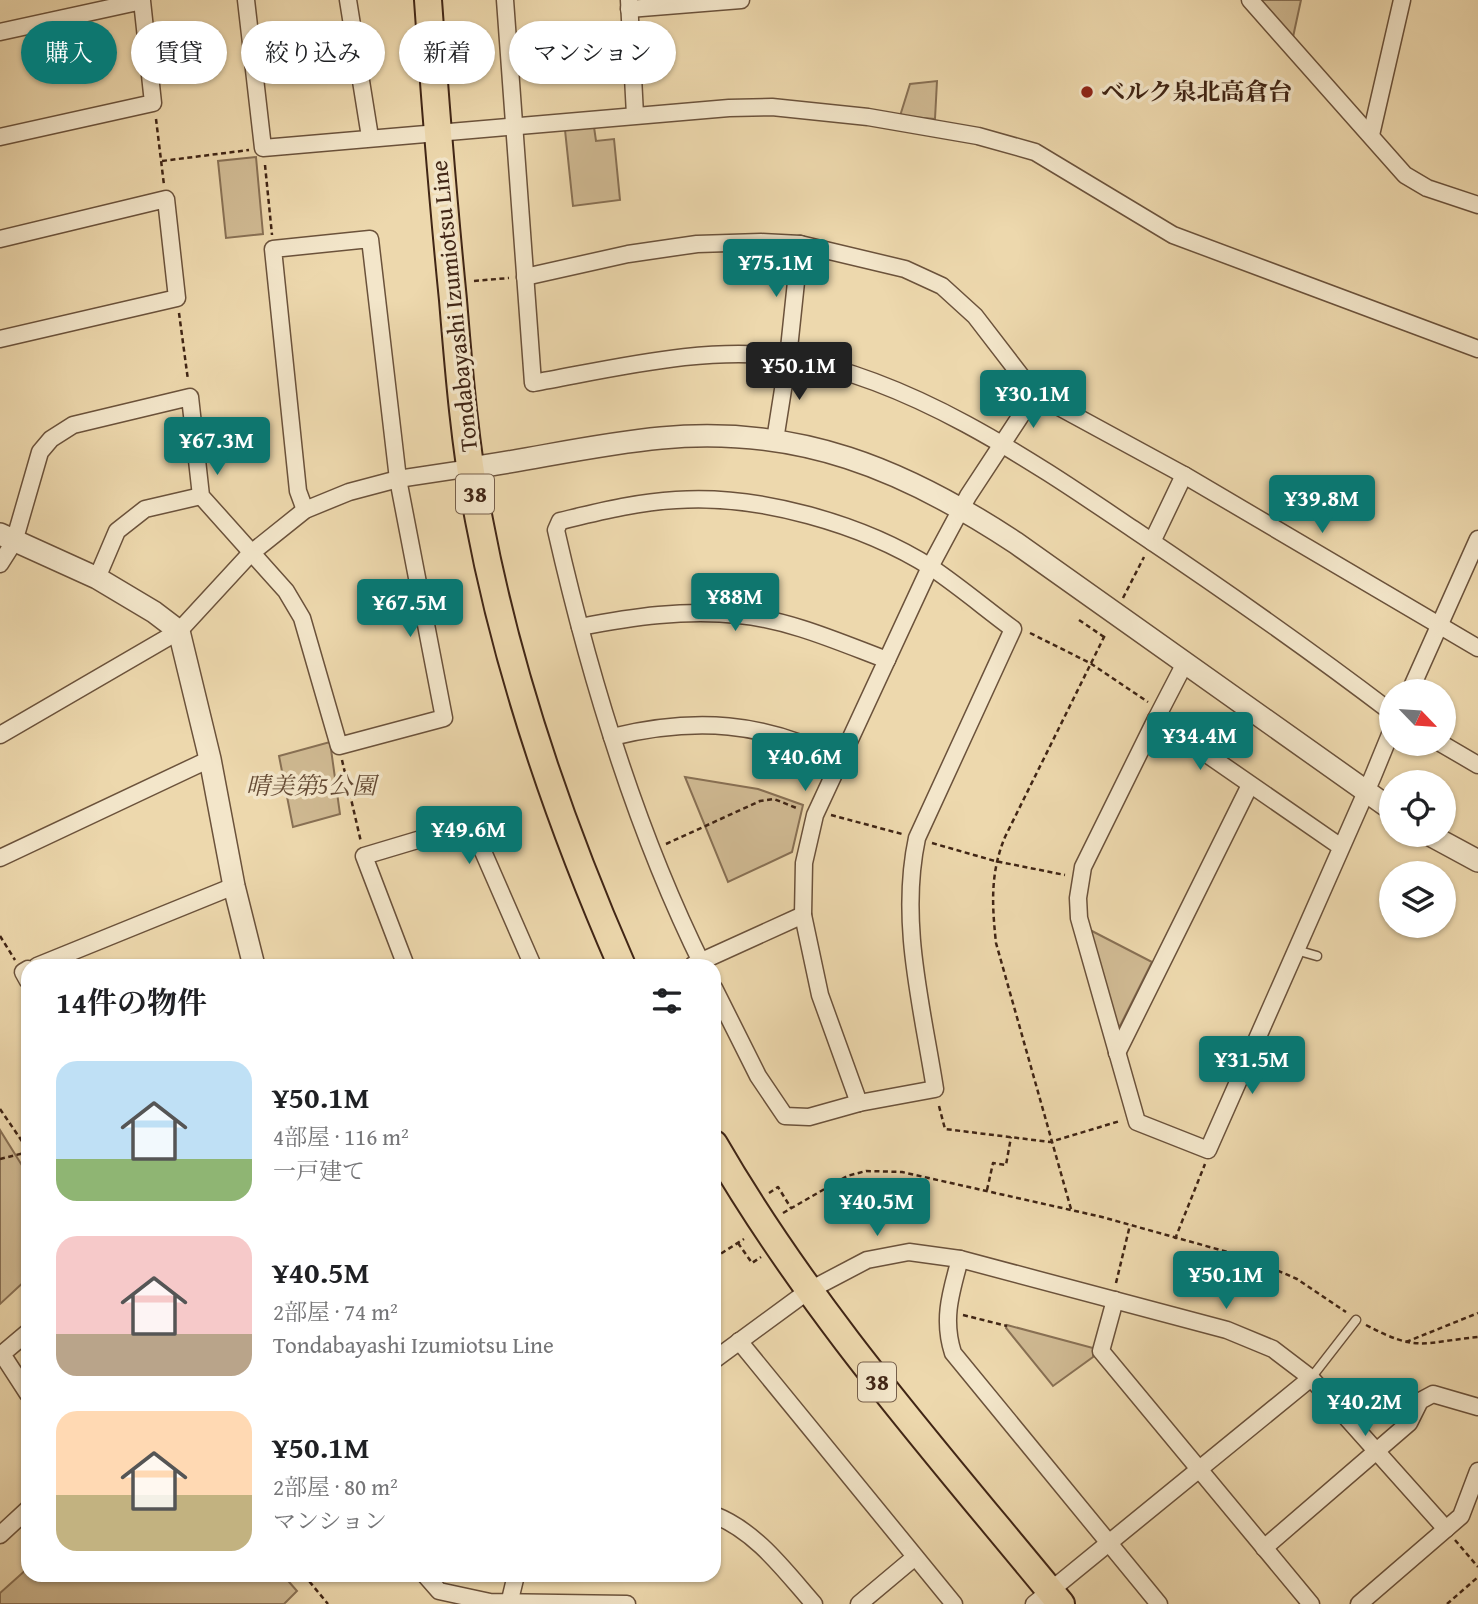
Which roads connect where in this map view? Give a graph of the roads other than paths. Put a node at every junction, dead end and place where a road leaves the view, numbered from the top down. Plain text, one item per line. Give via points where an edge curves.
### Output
1 (246, 0) edge
2 (348, 0) edge
3 (428, 0) edge
4 (505, 0) edge
5 (741, 0) edge
6 (1250, 0) edge
7 (1402, 0) edge
8 (629, 4) edge
9 (0, 32) edge
10 (635, 115) junction
11 (514, 127) junction
12 (437, 133) junction
13 (1371, 135) junction
14 (370, 137) junction
15 (0, 138) edge
16 (1478, 205) edge
17 (0, 239) edge
18 (800, 244) junction
19 (526, 277) junction
20 (0, 339) edge
21 (1478, 349) edge
22 (788, 358) junction
23 (1035, 394) junction
24 (775, 440) junction
25 (1001, 446) junction
26 (471, 468) junction
27 (1184, 475) junction
28 (398, 480) junction
29 (201, 496) junction
30 (962, 507) junction
31 (305, 510) junction
32 (7, 538) edge
33 (1478, 539) edge
34 (1152, 542) junction
35 (250, 554) junction
36 (0, 564) edge
37 (930, 568) junction
38 (97, 578) junction
39 (580, 627) junction
40 (1440, 629) junction
41 (179, 631) junction
42 (1478, 648) edge
43 (887, 660) junction
44 (1185, 663) junction
45 (1416, 679) edge
46 (1379, 703) edge
47 (1158, 715) junction
48 (0, 735) edge
49 (612, 737) junction
50 (1456, 752) edge
51 (1381, 756) edge
52 (210, 759) junction
53 (840, 761) junction
54 (1478, 765) edge
55 (1250, 785) junction
56 (1366, 791) junction
57 (1379, 800) edge
58 (1452, 847) edge
59 (1341, 848) junction
60 (0, 858) edge
61 (1478, 861) edge
62 (234, 886) junction
63 (803, 915) junction
64 (1296, 950) junction
65 (1317, 956) dead end
66 (60, 959) edge
67 (252, 959) edge
68 (403, 959) edge
69 (530, 959) edge
70 (619, 959) edge
71 (696, 959) edge
72 (709, 959) edge
73 (721, 1002) edge
74 (1117, 1053) junction
75 (859, 1103) junction
76 (721, 1156) edge
77 (960, 1259) junction
78 (808, 1291) junction
79 (1113, 1300) junction
80 (1356, 1320) road end
81 (21, 1338) edge
82 (739, 1341) junction
83 (721, 1355) edge
84 (1311, 1378) junction
85 (21, 1383) edge
86 (1478, 1406) edge
87 (1377, 1452) junction
88 (1197, 1469) junction
89 (1478, 1471) edge
90 (21, 1516) edge
91 (721, 1518) edge
92 (1446, 1529) junction
93 (0, 1535) edge
94 (1109, 1542) junction
95 (1264, 1548) junction
96 (915, 1557) junction
97 (431, 1582) edge
98 (514, 1582) edge
99 (1048, 1600) edge
100 (510, 1603) edge
101 (627, 1604) edge
102 (814, 1604) edge
103 (859, 1604) edge
104 (954, 1604) edge
105 (1159, 1604) edge
106 (1311, 1604) edge
107 (1359, 1604) edge

1 - 14 street via 263,148
2 - 14 street
3 - 12 main road, Tondabayashi Izumiotsu Line / 38
4 - 11 street
5 - 8 street
6 - 13 street
7 - 13 street
8 - 10 street
9 - 15 street via 142,1 153,103
10 - 11 street
10 - 21 street via 772,107 869,117 989,139 1035,152 1174,235
11 - 12 street
11 - 19 street
12 - 14 street
12 - 26 main road, Tondabayashi Izumiotsu Line / 38
13 - 16 street via 1405,175 1427,188
17 - 20 street via 166,199 177,298
18 - 19 street via 697,244
18 - 22 street
18 - 23 street via 905,270 942,286 975,316
19 - 22 street via 533,383 682,357
22 - 24 street
22 - 25 street via 842,371 901,394
23 - 25 street
23 - 27 street
24 - 26 street via 660,438
24 - 30 street via 874,465
25 - 30 street
25 - 34 street
26 - 28 street
26 - 70 main road, Tondabayashi Izumiotsu Line / 38 via 497,604 527,715 558,812
27 - 34 street
27 - 40 street
28 - 31 street via 349,492
28 - 31 street via 370,239 273,249 298,491
28 - 35 street via 444,718 339,746 302,618 286,591
29 - 32 street via 190,397 74,425 51,439 40,452
29 - 35 street
29 - 38 street via 145,509 117,531
30 - 37 street
30 - 44 street
31 - 35 street
32 - 36 street
32 - 38 street
33 - 40 street
34 - 46 street via 1281,629
35 - 41 street
37 - 39 street via 852,530 796,511 742,502 677,499 616,508 560,521 556,530
37 - 43 street
37 - 75 street via 1013,629 917,838 909,872 912,947 935,1089
38 - 41 street
39 - 43 street via 684,612 741,615 825,636
39 - 49 street
40 - 42 street
40 - 45 street
41 - 48 street
41 - 52 street
43 - 53 street
44 - 47 street
44 - 56 street
47 - 55 street
47 - 74 street via 1080,878 1079,918
49 - 53 street via 654,727 705,723 746,728 815,748
49 - 71 street
50 - 54 street
51 - 56 street
52 - 60 street
52 - 62 street
53 - 63 street via 816,815 804,863
55 - 59 street
55 - 74 street
56 - 57 street
56 - 59 street
58 - 61 street
59 - 64 street
62 - 66 street
62 - 67 street
63 - 72 street
63 - 75 street via 820,995
64 - 65 lane
64 - 74 street via 1208,1150 1136,1122
68 - 69 street via 364,856 471,824
73 - 75 street via 758,1076 785,1116 809,1117
76 - 78 main road, 38
77 - 78 street via 888,1254 838,1273
77 - 79 street
77 - 94 street via 947,1310 953,1353
78 - 82 street
78 - 99 main road, 38
79 - 84 street via 1227,1330 1273,1349
79 - 88 street via 1101,1351
80 - 84 lane
81 - 85 street via 2,1354
82 - 83 street
82 - 96 street
84 - 87 street
84 - 88 street
86 - 87 street via 1433,1394 1420,1401 1409,1423
87 - 92 street
87 - 95 street
88 - 94 street
88 - 95 street
89 - 92 street via 1461,1516
90 - 93 street
91 - 102 street via 733,1522 768,1553
92 - 107 street
94 - 99 street
94 - 105 street
95 - 106 street
96 - 103 street
96 - 104 street
97 - 100 street via 439,1591
98 - 100 street
100 - 101 street

